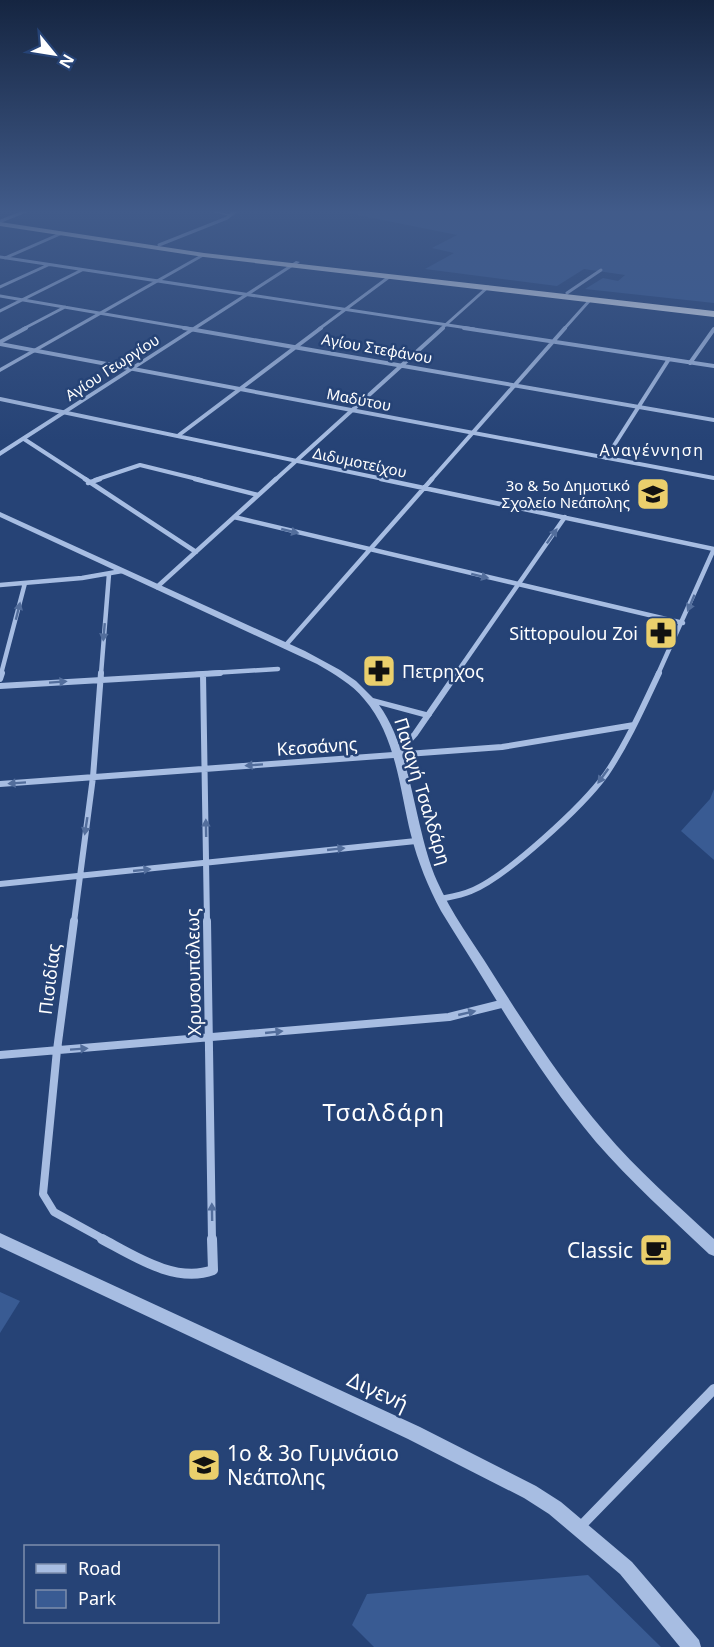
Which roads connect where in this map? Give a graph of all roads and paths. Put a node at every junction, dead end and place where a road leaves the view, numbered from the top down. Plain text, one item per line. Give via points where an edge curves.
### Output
1 (47, 288) edge
2 (147, 288) edge
3 (206, 288) edge
4 (258, 288) edge
5 (372, 288) edge
6 (487, 288) edge
7 (495, 288) edge
8 (519, 288) edge
9 (575, 288) edge
10 (567, 293) junction
11 (249, 294) junction
12 (0, 296) edge
13 (23, 300) junction
14 (590, 300) junction
15 (66, 307) junction
16 (344, 308) junction
17 (0, 311) edge
18 (714, 312) edge
19 (102, 313) junction
20 (446, 325) junction
21 (195, 329) junction
22 (714, 329) edge
23 (553, 341) junction
24 (0, 343) edge
25 (295, 346) junction
26 (34, 351) junction
27 (669, 359) junction
28 (690, 363) junction
29 (402, 365) junction
30 (714, 366) edge
31 (132, 369) junction
32 (0, 370) edge
33 (515, 384) junction
34 (240, 389) junction
35 (0, 399) edge
36 (639, 407) junction
37 (353, 409) junction
38 (65, 412) junction
39 (714, 420) edge
40 (473, 432) junction
41 (179, 435) junction
42 (24, 439) junction
43 (0, 454) edge
44 (606, 458) junction
45 (296, 460) junction
46 (714, 478) edge
47 (88, 483) junction
48 (423, 489) junction
49 (258, 495) junction
50 (0, 514) edge
51 (565, 517) junction
52 (234, 518) junction
53 (370, 549) junction
54 (714, 549) edge
55 (196, 552) junction
56 (122, 571) junction
57 (109, 574) junction
58 (25, 583) junction
59 (0, 585) edge
60 (518, 585) junction
61 (157, 587) junction
62 (683, 623) junction
63 (285, 646) junction
64 (278, 669) dead end
65 (203, 674) junction
66 (0, 679) edge
67 (100, 679) junction
68 (0, 686) edge
69 (370, 700) junction
70 (427, 715) junction
71 (634, 725) junction
72 (396, 755) junction
73 (205, 769) junction
74 (93, 777) junction
75 (0, 784) edge
76 (416, 841) junction
77 (206, 863) junction
78 (78, 876) junction
79 (0, 884) edge
80 (440, 899) junction
81 (505, 1003) junction
82 (209, 1039) junction
83 (57, 1050) junction
84 (0, 1055) edge
85 (0, 1240) edge
86 (714, 1249) edge
87 (213, 1270) joint
88 (714, 1389) edge
89 (580, 1527) junction
90 (692, 1647) edge

1 - 13 street
2 - 19 street
3 - 11 street
4 - 11 street, Αγίου Γεωργίου
5 - 16 street
6 - 20 street
7 - 14 highway
8 - 10 highway
9 - 10 street
10 - 18 highway
11 - 16 street
11 - 21 street, Αγίου Γεωργίου
12 - 13 street, Αγίου Στεφάνου
13 - 15 street, Αγίου Στεφάνου
13 - 17 street
14 - 18 highway
14 - 23 street
15 - 19 street, Αγίου Στεφάνου
15 - 24 street
16 - 20 street
16 - 25 street
19 - 21 street, Αγίου Στεφάνου
19 - 26 street
20 - 23 street
20 - 29 street
21 - 25 street, Αγίου Στεφάνου
21 - 31 street, Αγίου Γεωργίου
22 - 28 street
23 - 27 street
23 - 33 street
24 - 26 street, Μαδύτου
25 - 29 street, Αγίου Στεφάνου
25 - 34 street
26 - 31 street, Μαδύτου
26 - 32 street
27 - 28 street
27 - 36 street
28 - 30 street
29 - 33 street, Αγίου Στεφάνου
29 - 37 street
31 - 34 street, Μαδύτου
31 - 38 street, Αγίου Γεωργίου
33 - 36 street, Αγίου Στεφάνου
33 - 40 street
34 - 37 street, Μαδύτου
34 - 41 street
35 - 38 street, Διδυμοτείχου
36 - 39 street, Αγίου Στεφάνου
36 - 44 street
37 - 40 street, Μαδύτου
37 - 45 street
38 - 41 street, Διδυμοτείχου
38 - 42 street, Αγίου Γεωργίου
40 - 44 street, Μαδύτου
40 - 48 street
41 - 45 street, Διδυμοτείχου
42 - 43 street, Αγίου Γεωργίου
42 - 47 street
44 - 46 street, Μαδύτου
45 - 48 street, Διδυμοτείχου
45 - 49 street
47 - 49 street via 140,465
47 - 55 street
48 - 51 street, Διδυμοτείχου
48 - 53 street
49 - 52 street
50 - 56 street, Παναγή Τσαλδάρη
51 - 54 street, Διδυμοτείχου
60 -> 51 street
52 -> 53 street
52 - 55 street
53 -> 60 street
53 - 63 street
54 -> 62 street
55 - 61 street
56 - 57 street
56 - 61 street, Παναγή Τσαλδάρη
57 - 58 street
57 -> 67 street, Πισιδίας
58 - 59 street
66 -> 58 street
60 - 62 street
60 - 70 street
61 - 63 street, Παναγή Τσαλδάρη
62 - 71 street
63 - 69 street, Παναγή Τσαλδάρη via 342,676
64 - 65 street
65 - 67 street
65 - 73 street, Χρυσουπόλεως
68 -> 67 street
67 - 74 street, Πισιδίας
69 - 70 street
69 - 72 street, Παναγή Τσαλδάρη via 384,722
70 - 72 street
71 - 72 street, Κεσσάνης via 502,747
71 -> 80 street via 605,775 555,828 491,881 470,892
72 -> 73 street, Κεσσάνης
72 - 76 street, Παναγή Τσαλδάρη
73 - 74 street, Κεσσάνης
77 -> 73 street, Χρυσουπόλεως
74 -> 75 street, Κεσσάνης
74 -> 78 street, Πισιδίας
77 -> 76 street
76 - 80 street, Παναγή Τσαλδάρη
78 -> 77 street
77 - 82 street, Χρυσουπόλεως
78 - 79 street
78 - 83 street, Πισιδίας
80 - 81 street, Παναγή Τσαλδάρη
82 -> 81 street via 449,1017
81 - 86 street, Παναγή Τσαλδάρη via 586,1120
83 -> 82 street
87 -> 82 street, Χρυσουπόλεως
83 - 84 street
83 - 87 street, Πισιδίας via 44,1185 48,1205 54,1212 152,1266 200,1275
85 - 89 street, Διγενή via 414,1434 530,1492
88 - 89 street
89 - 90 street, Διγενή via 626,1568

